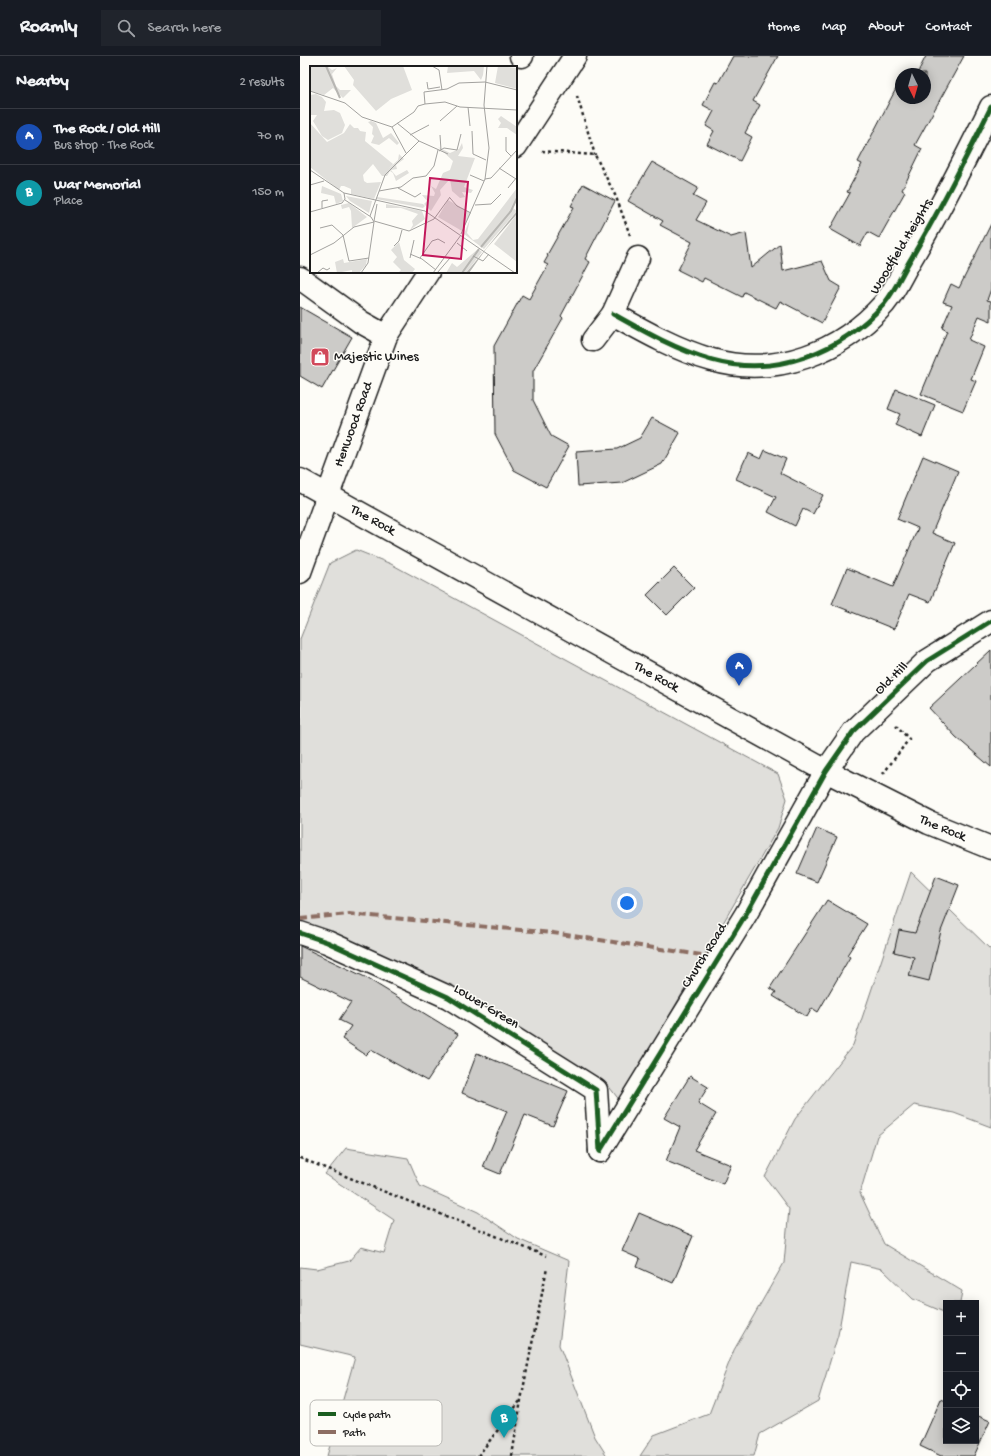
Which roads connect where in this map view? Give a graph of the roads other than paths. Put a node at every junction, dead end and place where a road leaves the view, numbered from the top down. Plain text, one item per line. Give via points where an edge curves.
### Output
1 (572, 62) edge
2 (991, 107) edge
3 (517, 144) edge
4 (638, 258) road end
5 (427, 273) edge
6 (300, 278) edge
7 (613, 314) junction
8 (386, 336) junction
9 (593, 340) dead end
10 (300, 480) edge
11 (328, 494) junction
12 (300, 572) edge
13 (991, 621) edge
14 (826, 771) junction
15 (991, 848) edge
16 (300, 933) edge
17 (600, 1151) joint

1 - 3 main road
2 - 7 main road, Woodfield Heights via 934,221 884,303 847,337 818,353 779,363 750,366 712,360 664,342
4 - 7 main road
5 - 8 main road, Henwood Road
6 - 8 main road via 355,318
7 - 9 main road
8 - 11 main road, Henwood Road
10 - 11 main road, The Rock
11 - 12 main road, Henwood Road
11 - 14 main road, The Rock
13 - 14 main road, Old Hill via 927,661 853,732
14 - 15 main road, The Rock via 929,823
14 - 17 main road, Church Road via 746,914
16 - 17 main road, Lower Green via 327,942 448,997 596,1090

